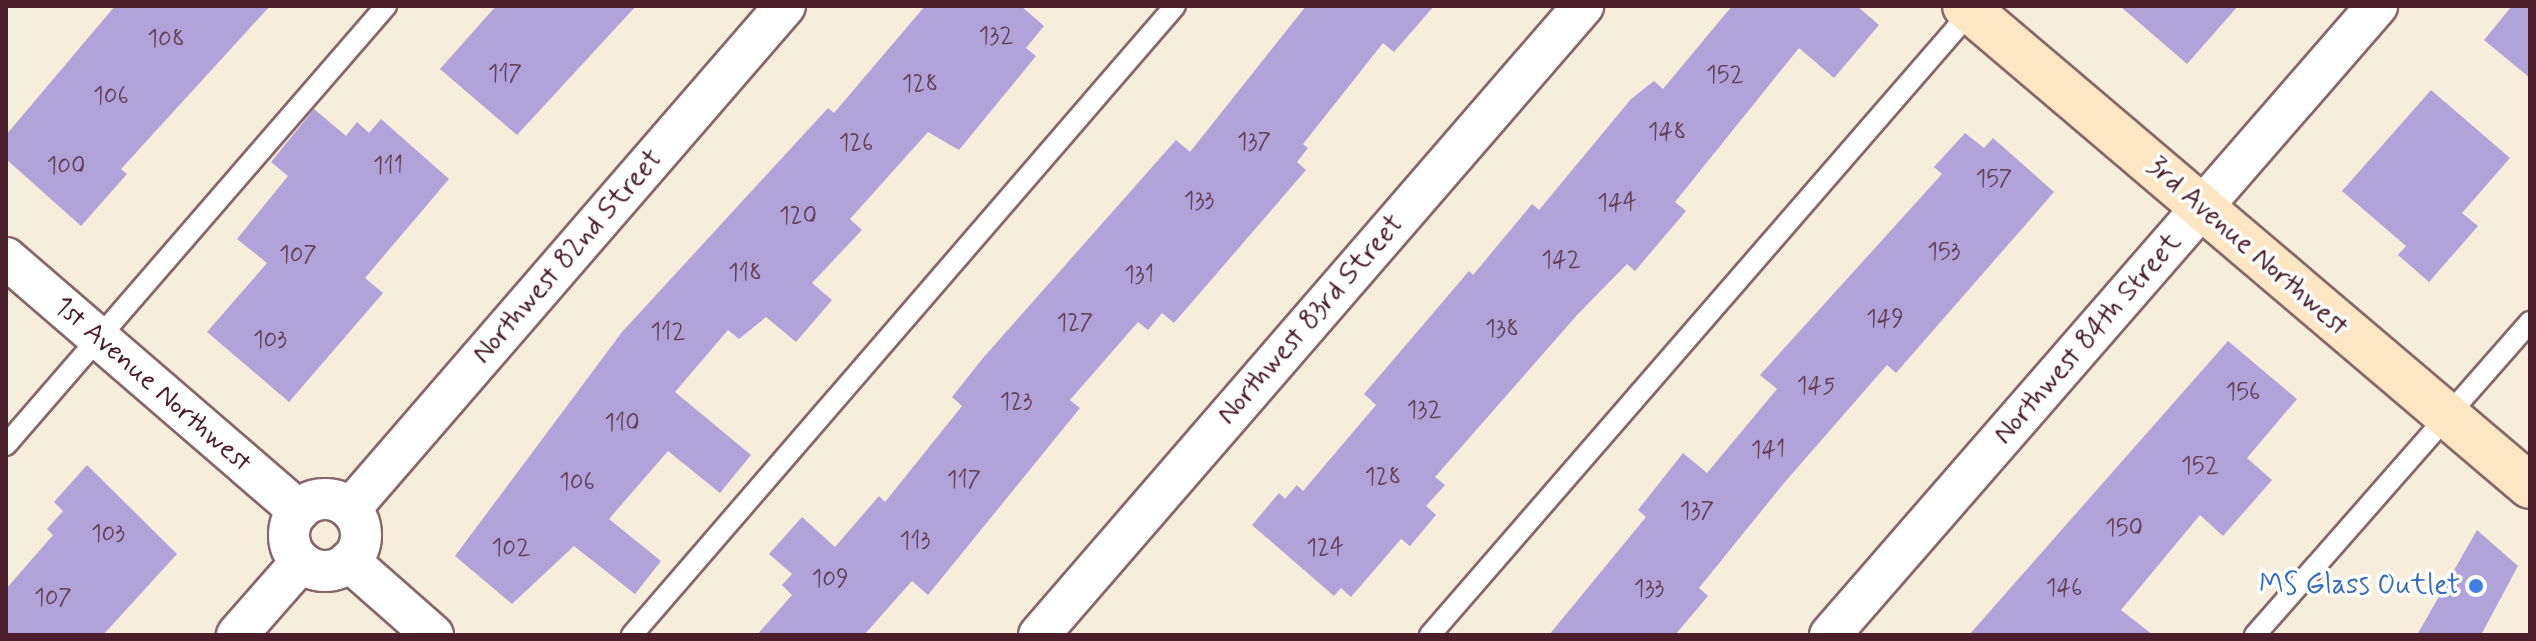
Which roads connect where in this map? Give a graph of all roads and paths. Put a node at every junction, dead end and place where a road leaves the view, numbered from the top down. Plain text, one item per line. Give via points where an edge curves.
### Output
1 (386, 6) edge
2 (785, 6) edge
3 (1175, 6) edge
4 (1583, 6) edge
5 (2377, 6) edge
6 (1970, 8) edge
7 (2203, 207) junction
8 (6, 258) edge
9 (2530, 322) edge
10 (99, 337) junction
11 (2445, 418) junction
12 (6, 445) edge
13 (2530, 486) edge
14 (350, 509) junction
15 (299, 511) junction
16 (349, 561) junction
17 (301, 562) junction
18 (237, 635) edge
19 (433, 635) edge
20 (632, 635) edge
21 (1039, 635) edge
22 (1430, 635) edge
23 (1830, 635) edge
24 (2255, 635) edge

1 - 10 lane
2 - 14 street, Northwest 82nd Street
3 - 20 lane
4 - 21 street, Northwest 83rd Street
5 - 7 street, Northwest 84th Street
6 - 7 street, 3rd Avenue Northwest
6 - 22 lane
7 - 11 street, 3rd Avenue Northwest
7 - 23 street, Northwest 84th Street
8 - 10 street, 1st Avenue Northwest
9 - 11 lane
10 - 12 lane
10 - 15 street, 1st Avenue Northwest
11 - 13 street, 3rd Avenue Northwest
11 - 24 lane
14 - 15 street via 327,499
14 - 16 street via 361,531
15 - 17 street via 289,539
16 - 17 street via 329,571
16 - 19 street
17 - 18 street

